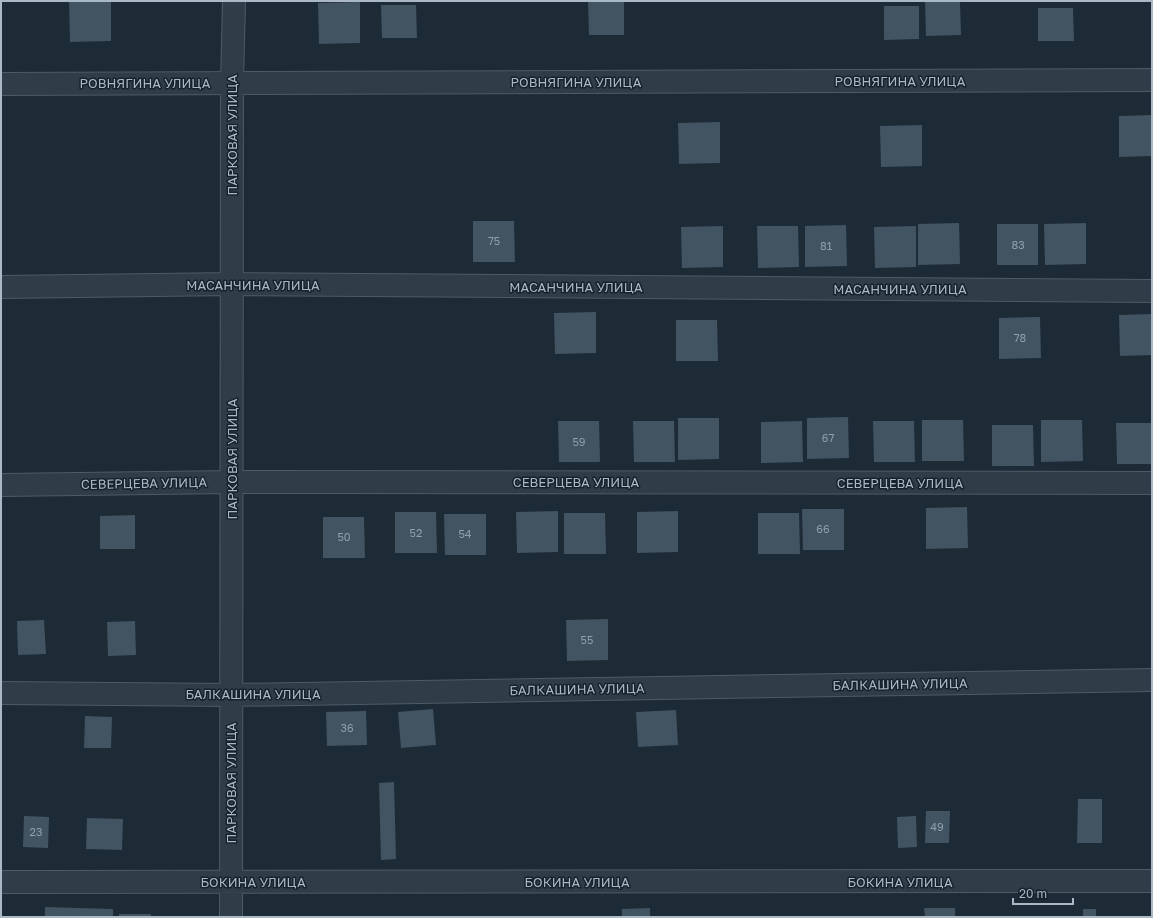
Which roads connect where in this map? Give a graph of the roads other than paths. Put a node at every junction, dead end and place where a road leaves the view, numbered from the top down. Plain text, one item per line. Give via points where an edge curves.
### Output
1 (234, 1) edge
2 (1152, 80) edge
3 (232, 83) junction
4 (1, 84) edge
5 (232, 284) junction
6 (1, 287) edge
7 (1152, 291) edge
8 (232, 482) junction
9 (1152, 483) edge
10 (1, 485) edge
11 (1152, 680) edge
12 (1, 693) edge
13 (232, 695) junction
14 (1152, 881) edge
15 (1, 882) edge
16 (231, 882) junction
17 (231, 917) edge

1 - 3 street, ПАРКОВАЯ УЛИЦА
2 - 3 street, РОВНЯГИНА УЛИЦА
3 - 4 street, РОВНЯГИНА УЛИЦА
3 - 5 street, ПАРКОВАЯ УЛИЦА
5 - 6 street, МАСАНЧИНА УЛИЦА
5 - 7 street, МАСАНЧИНА УЛИЦА
5 - 8 street, ПАРКОВАЯ УЛИЦА
8 - 9 street, СЕВЕРЦЕВА УЛИЦА
8 - 10 street, СЕВЕРЦЕВА УЛИЦА
8 - 13 street, ПАРКОВАЯ УЛИЦА
11 - 13 street, БАЛКАШИНА УЛИЦА
12 - 13 street, БАЛКАШИНА УЛИЦА
13 - 16 street, ПАРКОВАЯ УЛИЦА
14 - 16 street, БОКИНА УЛИЦА
15 - 16 street, БОКИНА УЛИЦА
16 - 17 street, ПАРКОВАЯ УЛИЦА

